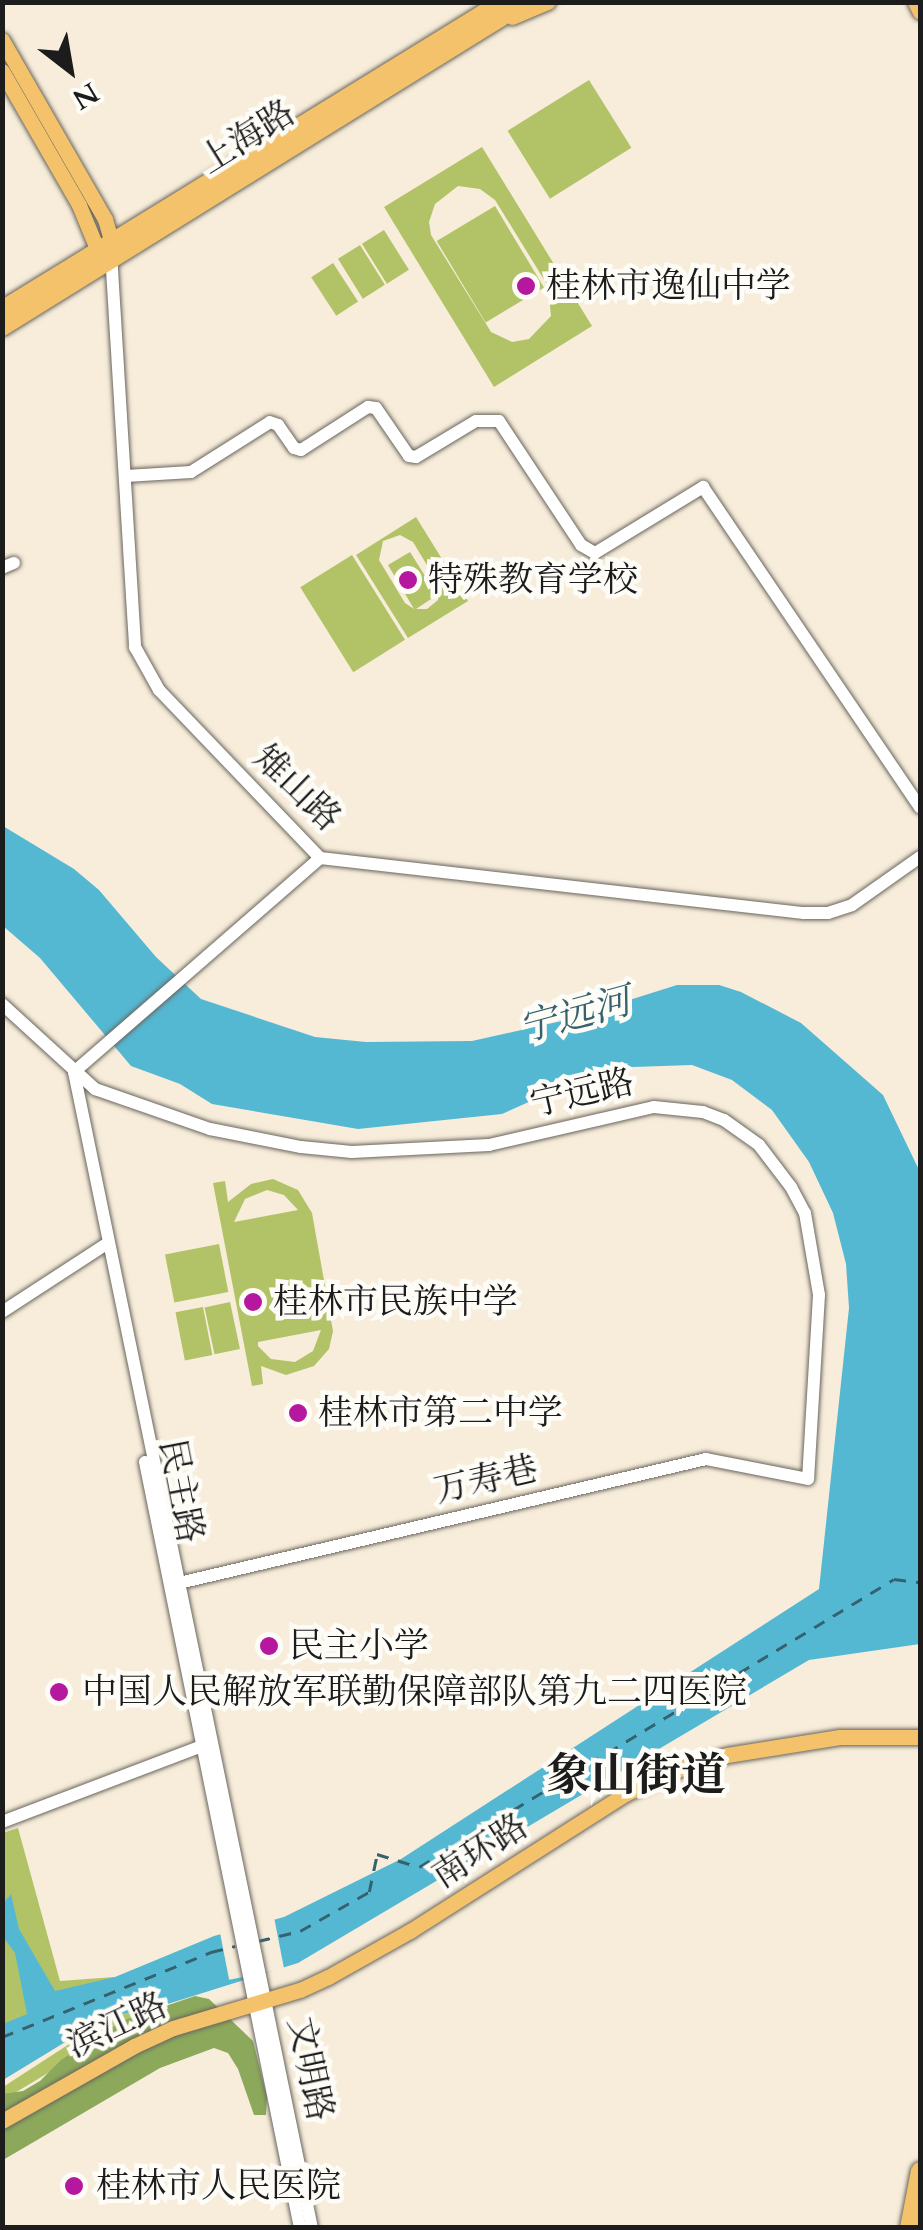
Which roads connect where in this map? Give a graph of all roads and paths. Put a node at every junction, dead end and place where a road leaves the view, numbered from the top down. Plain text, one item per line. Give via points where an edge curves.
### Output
1 (498, 2) edge
2 (526, 2) edge
3 (548, 2) edge
4 (914, 2) edge
5 (920, 12) edge
6 (482, 22) junction
7 (2, 40) edge
8 (2, 70) edge
9 (107, 251) junction
10 (2, 310) edge
11 (2, 327) edge
12 (126, 476) junction
13 (920, 808) edge
14 (920, 857) edge
15 (320, 858) junction
16 (2, 1004) edge
17 (74, 1072) junction
18 (105, 1245) junction
19 (2, 1312) edge
20 (808, 1479) joint
21 (178, 1582) junction
22 (920, 1737) edge
23 (786, 1745) junction
24 (202, 1746) junction
25 (920, 1747) edge
26 (2, 1822) edge
27 (242, 1920) junction
28 (259, 2004) junction
29 (2, 2120) edge
30 (920, 2172) edge
31 (300, 2228) edge
32 (312, 2228) edge
33 (909, 2228) edge

1 - 6 highway, 上海路
2 - 6 highway, 上海路
3 - 6 main road
4 - 5 main road
6 - 9 highway, 上海路
7 - 9 main road via 104,219
8 - 9 main road
9 - 10 highway, 上海路
9 - 11 highway, 上海路
9 - 12 street, 雉山路
12 - 13 street via 191,472 270,422 301,450 368,407 376,408 416,457 476,421 499,421 581,545 595,553 703,487
12 - 15 street, 雉山路 via 130,616 143,668
14 - 15 street, 雉山路 via 852,906 804,913
15 - 17 street
16 - 17 street
17 - 18 street, 民主路
17 - 20 street, 宁远路 via 95,1089 210,1129 352,1152 489,1145 654,1106 724,1120 759,1146 791,1186 812,1240 819,1321
18 - 19 street
18 - 21 street, 民主路
18 - 24 street, 民主路
20 - 21 street, 万寿巷 via 706,1459
21 - 27 street, 民主路
22 - 23 main road, 南环路
23 - 25 main road, 南环路
23 - 28 main road, 南环路 via 682,1768 625,1794 410,1932 300,1990
24 - 26 street
24 - 27 street, 民主路
27 - 28 street, 文明路
28 - 29 main road, 滨江路 via 173,2028
28 - 31 street, 文明路
28 - 32 street, 文明路
30 - 33 highway

